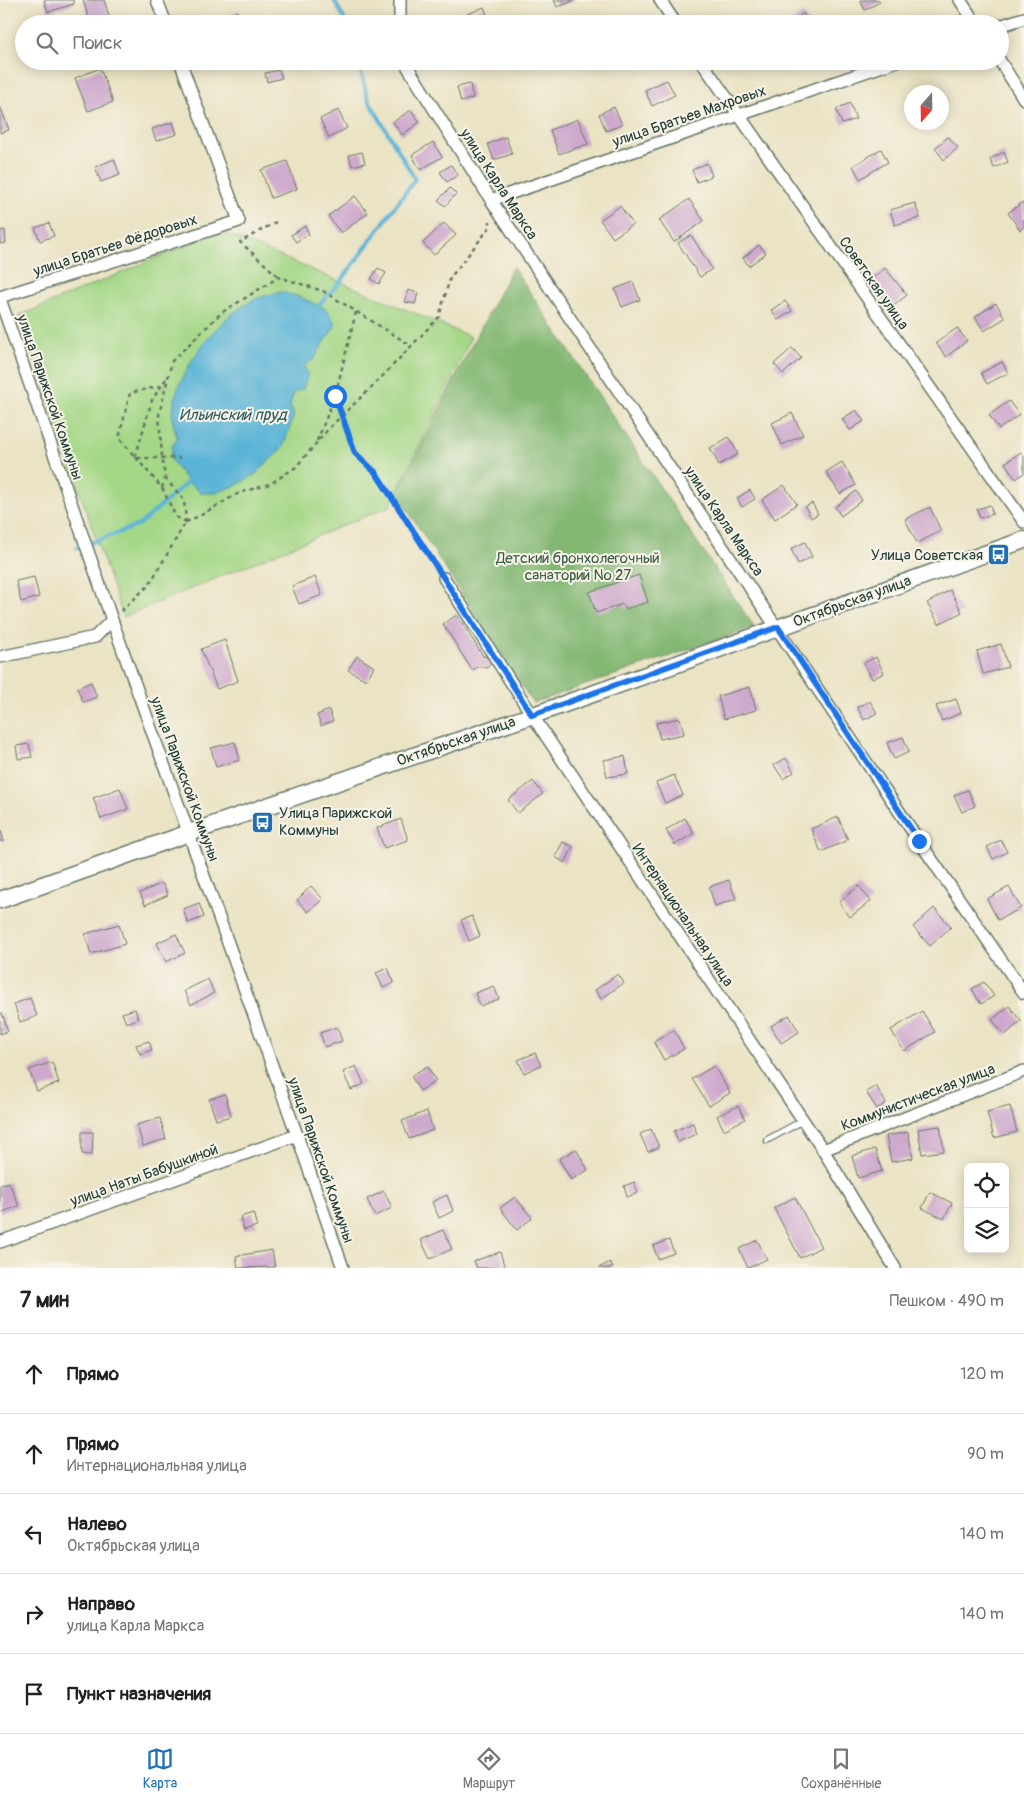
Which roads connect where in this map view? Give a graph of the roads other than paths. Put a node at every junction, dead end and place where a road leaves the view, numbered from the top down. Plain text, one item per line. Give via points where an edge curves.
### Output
1 (157, 0) edge
2 (400, 0) edge
3 (660, 0) edge
4 (960, 0) edge
5 (163, 15) edge
6 (400, 15) edge
7 (670, 15) edge
8 (970, 15) edge
9 (1024, 18) edge
10 (1009, 23) edge
11 (183, 70) edge
12 (410, 70) edge
13 (707, 70) edge
14 (871, 70) edge
15 (1006, 70) edge
16 (1024, 99) edge
17 (738, 116) junction
18 (490, 200) junction
19 (0, 298) edge
20 (1024, 522) edge
21 (1024, 540) edge
22 (444, 578) road end
23 (112, 620) junction
24 (778, 627) junction
25 (0, 656) edge
26 (532, 715) junction
27 (189, 833) junction
28 (0, 900) edge
29 (1024, 994) edge
30 (1024, 1072) edge
31 (802, 1121) junction
32 (297, 1135) junction
33 (767, 1140) dead end
34 (822, 1150) junction
35 (0, 1242) edge
36 (343, 1268) edge
37 (895, 1268) edge

1 - 5 street
2 - 6 street
3 - 7 street
4 - 8 street
9 - 10 street
11 - 19 street, улица Братьев Фёдоровых via 239,221
12 - 18 street, улица Карла Маркса
13 - 17 street, Советская улица
14 - 17 street, улица Братьев Махровых
15 - 16 street
17 - 18 street, улица Братьев Махровых
17 - 20 street, Советская улица
18 - 24 street, улица Карла Маркса
19 - 23 street, улица Парижской Коммуны
21 - 24 main road, Октябрьская улица
22 - 26 street, Интернациональная улица
23 - 25 street via 95,637
23 - 27 street, улица Парижской Коммуны
24 - 26 main road, Октябрьская улица
24 - 29 street, улица Карла Маркса
26 - 27 main road, Октябрьская улица
26 - 31 street, Интернациональная улица
27 - 28 main road, Октябрьская улица
27 - 32 street, улица Парижской Коммуны
30 - 34 street, Коммунистическая улица
31 - 33 lane
31 - 34 street, Интернациональная улица
32 - 35 street, улица Наты Бабушкиной
32 - 36 street, улица Парижской Коммуны
34 - 37 street, Интернациональная улица

